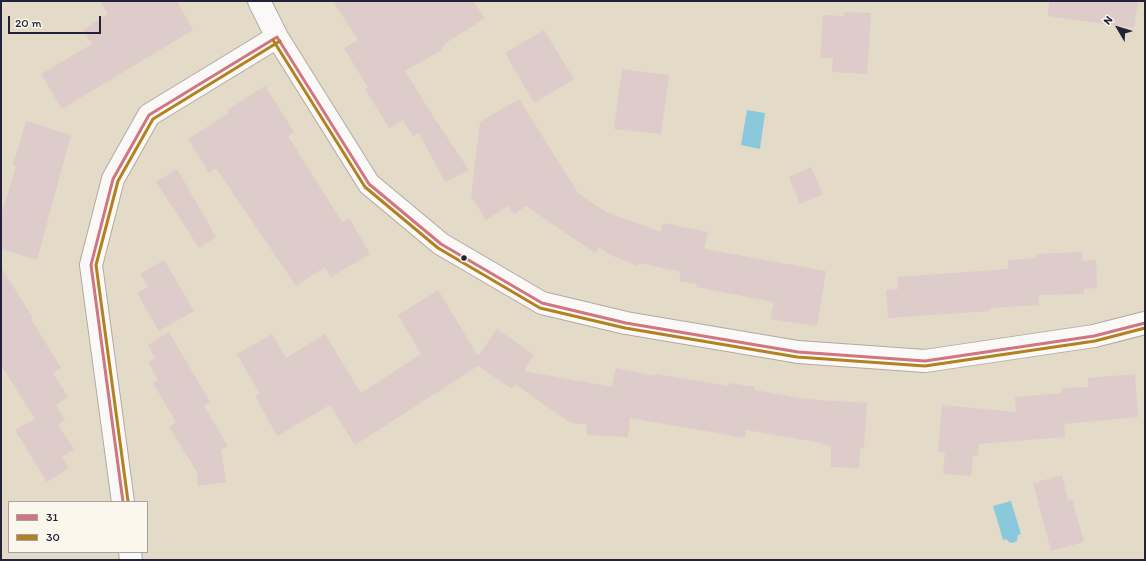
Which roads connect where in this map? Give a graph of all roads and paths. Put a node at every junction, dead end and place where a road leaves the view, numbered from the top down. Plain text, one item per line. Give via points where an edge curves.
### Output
1 (259, 1) edge
2 (277, 37) junction
3 (1145, 323) edge
4 (124, 501) edge

1 - 2 street
2 - 3 street via 370,184 442,244 542,303 626,323 798,352 925,360 1094,336
2 - 4 street via 149,115 113,179 91,265

